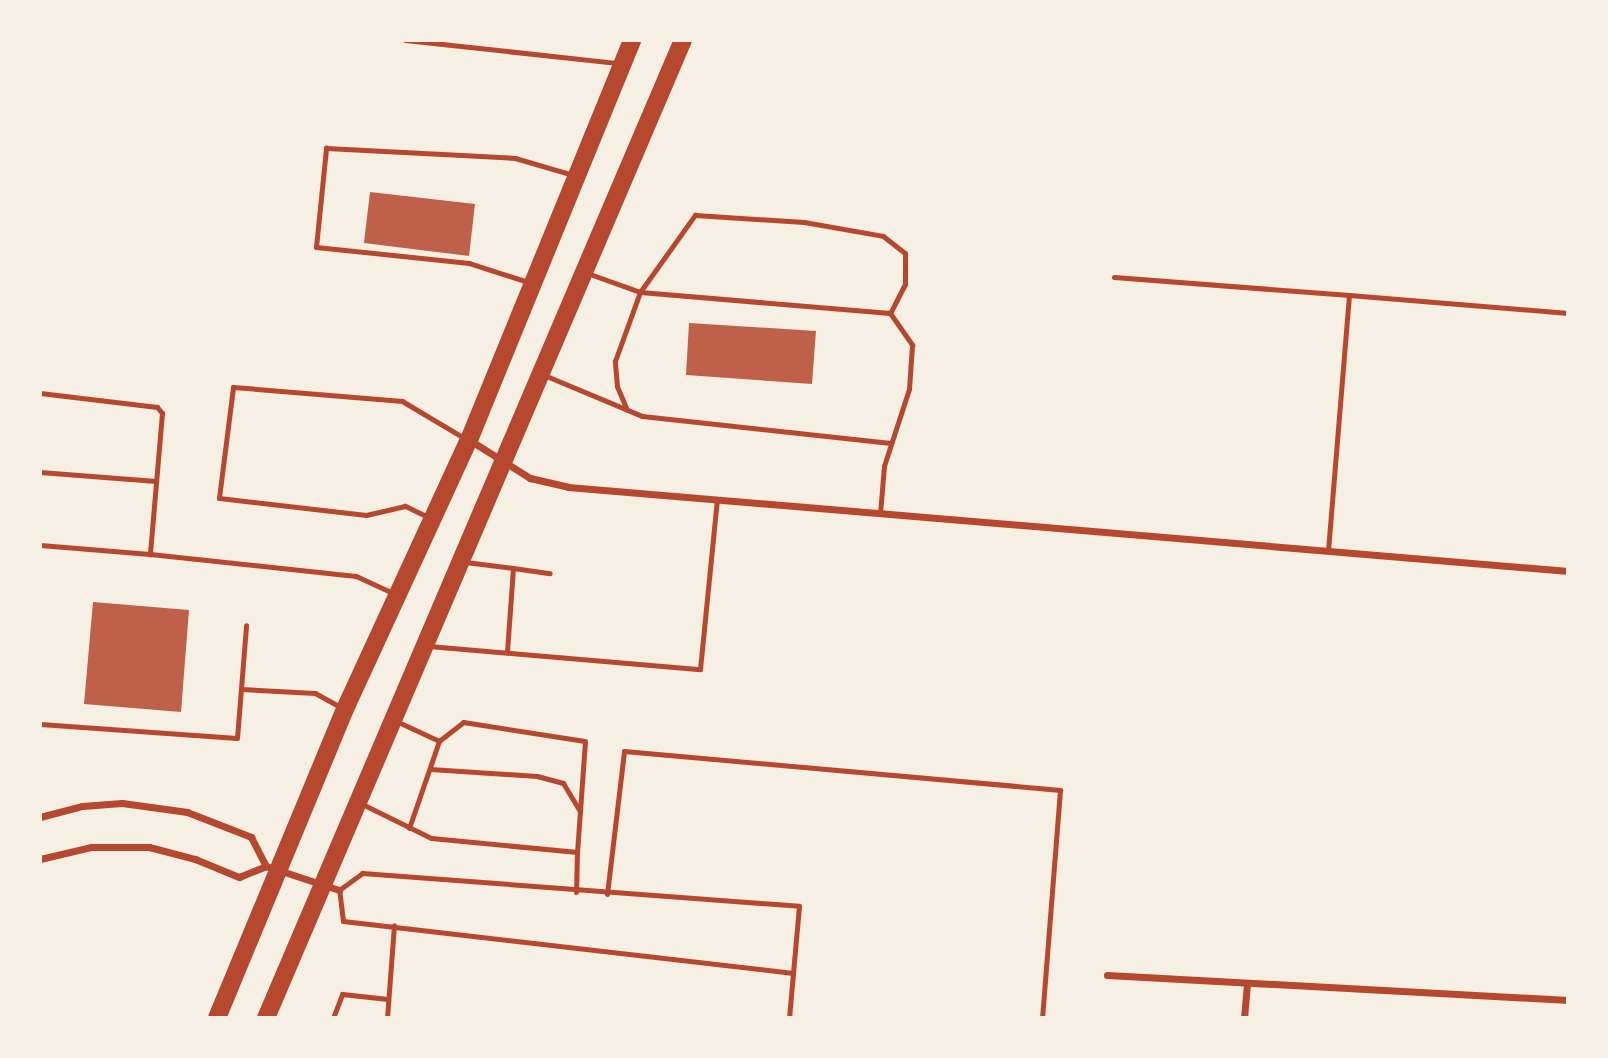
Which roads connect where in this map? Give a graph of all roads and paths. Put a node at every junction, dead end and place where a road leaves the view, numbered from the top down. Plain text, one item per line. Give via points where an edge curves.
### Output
1 (405, 40) edge
2 (632, 40) edge
3 (683, 40) edge
4 (623, 63) junction
5 (579, 177) junction
6 (584, 272) junction
7 (1114, 277) dead end
8 (534, 284) junction
9 (640, 292) junction
10 (1349, 295) junction
11 (890, 313) junction
12 (1568, 313) edge
13 (541, 373) junction
14 (40, 393) edge
15 (627, 410) junction
16 (469, 440) junction
17 (891, 443) junction
18 (504, 462) junction
19 (40, 472) edge
20 (156, 481) junction
21 (717, 500) junction
22 (880, 514) junction
23 (432, 519) junction
24 (40, 545) edge
25 (1328, 551) junction
26 (150, 554) junction
27 (462, 561) junction
28 (513, 568) junction
29 (1568, 571) edge
30 (550, 573) dead end
31 (397, 595) junction
32 (246, 625) dead end
33 (426, 645) junction
34 (507, 652) junction
35 (241, 689) junction
36 (345, 709) junction
37 (394, 720) junction
38 (40, 724) edge
39 (439, 741) junction
40 (430, 769) junction
41 (358, 803) junction
42 (580, 811) junction
43 (40, 817) edge
44 (409, 828) junction
45 (577, 852) junction
46 (40, 859) edge
47 (272, 867) junction
48 (331, 888) junction
49 (576, 892) junction
50 (607, 894) junction
51 (394, 925) junction
52 (793, 973) junction
53 (1107, 975) dead end
54 (1247, 983) junction
55 (388, 999) junction
56 (1568, 1000) edge
57 (217, 1018) edge
58 (266, 1018) edge
59 (333, 1018) edge
60 (387, 1018) edge
61 (789, 1018) edge
62 (1042, 1018) edge
63 (1244, 1018) edge

1 - 4 lane
2 - 4 main road
3 - 6 main road
4 - 5 main road
5 - 8 main road
5 - 8 lane via 515,158 326,148 316,247 469,263
6 - 9 lane
6 - 13 main road
7 - 10 lane
8 - 16 main road
9 - 11 lane
9 - 11 lane via 695,215 804,222 883,236 905,253 905,284
9 - 15 lane via 615,361 617,386
10 - 12 lane
10 - 25 lane
11 - 17 lane via 912,345 909,389
13 - 15 lane
13 - 18 main road
14 - 20 lane via 153,403 162,413
15 - 17 lane via 642,416
16 - 18 street
16 - 23 main road
16 - 23 lane via 402,401 233,387 219,498 366,515 405,506
17 - 22 lane
18 - 21 street via 530,478 568,487
18 - 27 main road
19 - 20 lane
20 - 26 lane
21 - 22 street
21 - 34 lane via 700,669
22 - 25 street
23 - 31 main road
24 - 26 lane
25 - 29 street
26 - 31 lane via 356,576
27 - 28 lane
27 - 33 main road
28 - 30 lane
28 - 34 lane
31 - 36 main road
32 - 35 lane
33 - 34 lane
33 - 37 main road
35 - 36 lane via 315,693
35 - 38 lane via 237,738
36 - 47 main road
37 - 39 lane
37 - 41 main road
39 - 40 lane
39 - 42 lane via 463,722 585,741
40 - 42 lane via 537,776 563,783
40 - 44 lane
41 - 44 lane
41 - 48 main road
42 - 45 lane
43 - 47 street via 82,806 122,803 187,812 251,837
44 - 45 lane via 430,838
45 - 49 lane
46 - 47 street via 91,846 129,846 173,852 239,877
47 - 48 street
47 - 57 main road
48 - 49 lane via 362,873
48 - 51 lane via 343,921
48 - 58 main road
49 - 50 lane
50 - 52 lane via 799,906
50 - 62 lane via 624,751 1060,790
51 - 52 lane
51 - 55 lane
52 - 61 lane
53 - 54 street
54 - 56 street
54 - 63 street
55 - 59 lane via 342,994
55 - 60 lane

